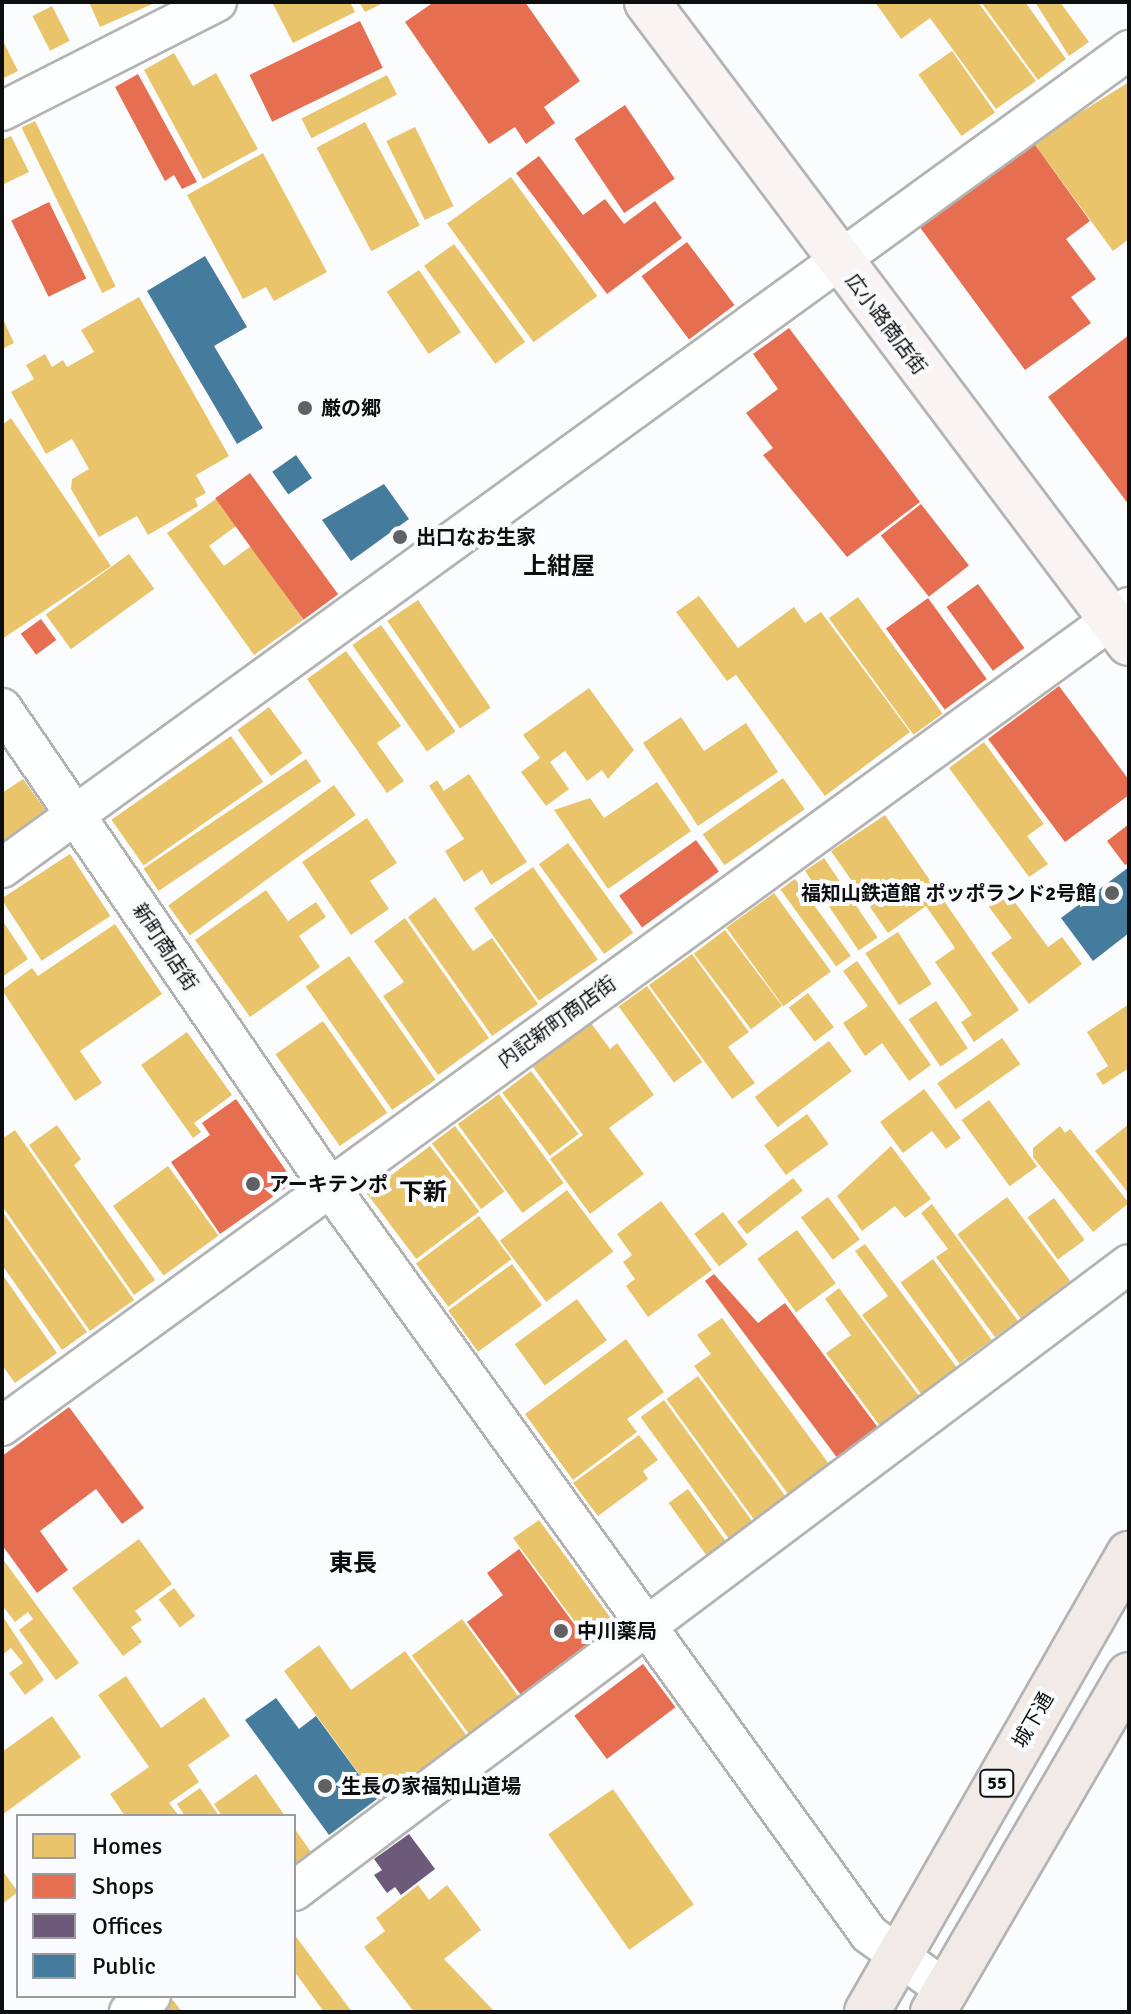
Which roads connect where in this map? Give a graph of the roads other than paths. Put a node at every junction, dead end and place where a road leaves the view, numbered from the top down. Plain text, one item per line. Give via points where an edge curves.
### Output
1 (217, 2) edge
2 (647, 2) edge
3 (1129, 50) edge
4 (2, 111) edge
5 (838, 262) junction
6 (1124, 623) edge
7 (2, 708) edge
8 (75, 815) junction
9 (2, 868) edge
10 (329, 1186) junction
11 (1129, 1264) edge
12 (2, 1426) edge
13 (1129, 1554) edge
14 (647, 1632) junction
15 (1129, 1675) edge
16 (296, 1890) edge
17 (899, 1956) junction
18 (148, 1998) edge
19 (940, 2001) edge
20 (129, 2012) edge
21 (867, 2012) edge

1 - 4 street
2 - 5 street, 広小路商店街
3 - 5 street
5 - 6 street, 広小路商店街
5 - 8 street
6 - 10 street, 内記新町商店街
7 - 8 street, 新町商店街
8 - 9 street
8 - 10 street, 新町商店街
10 - 12 street, 内記新町商店街
10 - 14 street, 新町商店街
11 - 14 street
13 - 17 main road, 城下通 / 55
14 - 16 street
14 - 17 street, 新町商店街 via 869,1934
15 - 19 main road
17 - 19 street, 新町商店街
17 - 21 main road, 城下通 / 55
18 - 20 street

